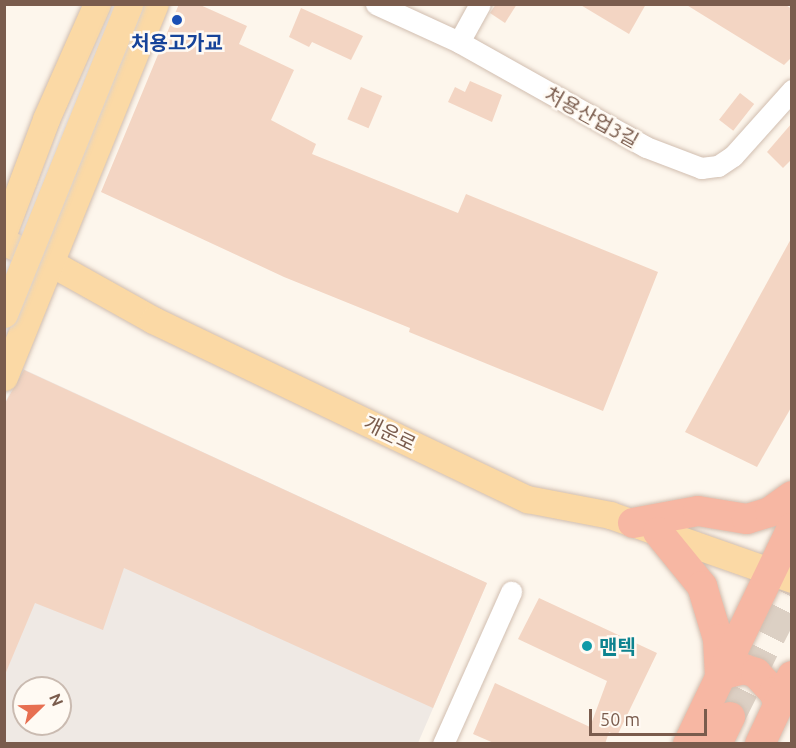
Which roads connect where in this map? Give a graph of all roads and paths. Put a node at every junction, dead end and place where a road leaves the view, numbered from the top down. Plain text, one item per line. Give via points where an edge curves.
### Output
1 (98, 4) edge
2 (129, 4) edge
3 (155, 4) edge
4 (375, 4) edge
5 (480, 4) edge
6 (459, 42) junction
7 (792, 90) edge
8 (4, 231) edge
9 (4, 242) edge
10 (53, 264) junction
11 (4, 314) edge
12 (4, 377) edge
13 (792, 496) edge
14 (646, 528) junction
15 (792, 528) edge
16 (780, 576) edge
17 (511, 592) dead end
18 (720, 675) junction
19 (792, 676) edge
20 (778, 705) junction
21 (745, 732) edge
22 (443, 744) edge
23 (688, 744) edge
24 (717, 744) edge

1 - 8 main road via 46,119
2 - 11 main road, bridge
3 - 10 main road
4 - 6 street, 처용산업3길
5 - 6 street
6 - 7 street, 처용산업3길 via 646,147 701,168 718,166 733,156
9 - 10 main road, 개운로
10 - 12 main road
10 - 14 main road, 개운로 via 153,320 527,499 610,514
13 - 14 highway via 770,512 747,519 698,511
14 - 16 main road, 개운로
14 - 18 highway via 702,586 718,639
15 - 16 highway
16 - 18 highway
17 - 22 street
18 - 20 highway via 744,669 756,673 774,692
18 - 23 highway
19 - 20 highway
20 - 21 highway
21 - 24 highway

